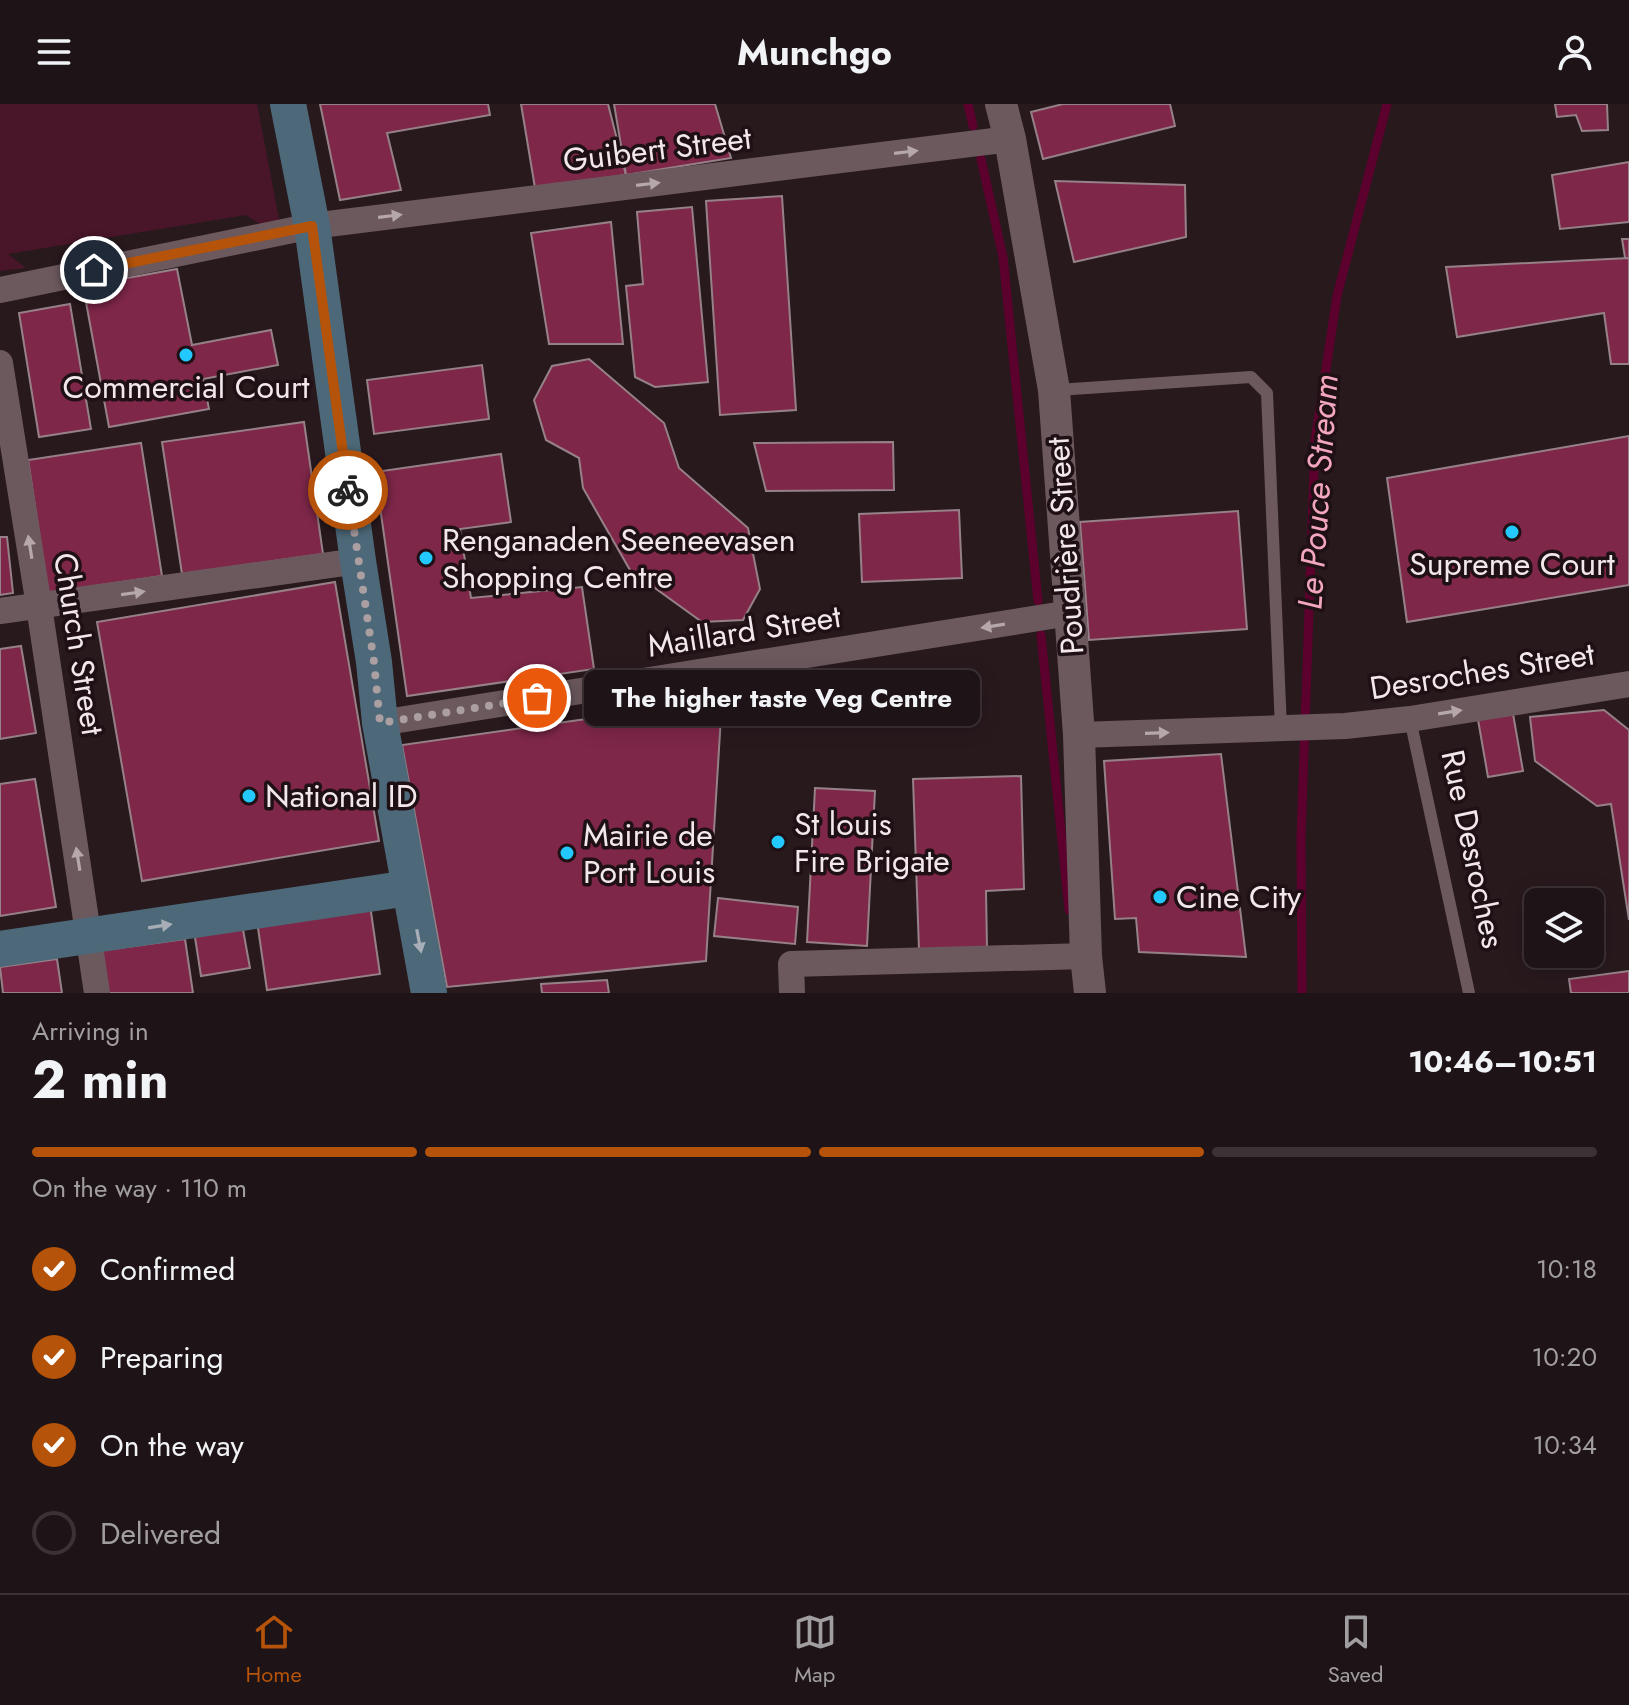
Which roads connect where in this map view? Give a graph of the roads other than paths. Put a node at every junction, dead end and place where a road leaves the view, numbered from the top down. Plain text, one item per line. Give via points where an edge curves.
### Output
1 (288, 104) edge
2 (1001, 104) edge
3 (1010, 139) junction
4 (312, 226) junction
5 (0, 290) edge
6 (0, 363) edge
7 (1054, 390) junction
8 (358, 561) junction
9 (39, 606) junction
10 (0, 611) edge
11 (1070, 613) junction
12 (1629, 684) edge
13 (1410, 719) junction
14 (380, 723) junction
15 (1281, 729) junction
16 (1079, 735) junction
17 (409, 888) junction
18 (90, 936) junction
19 (0, 949) edge
20 (1085, 956) junction
21 (97, 993) edge
22 (429, 993) edge
23 (792, 993) edge
24 (1090, 993) edge
25 (1469, 993) edge

1 - 4 main road
2 - 3 street, Poudrière Street
4 -> 3 street, Guibert Street
3 - 7 street, Poudrière Street
4 - 5 street, Guibert Street
4 - 8 main road
9 -> 6 street, Church Street
7 - 11 street, Poudrière Street
7 - 15 lane via 1251,377 1267,393
9 -> 8 street
8 - 14 main road
9 - 10 street
18 -> 9 street, Church Street
11 -> 14 street, Maillard Street
11 - 16 street, Poudrière Street
13 -> 12 street, Desroches Street
13 - 15 street, Desroches Street
13 - 25 lane, Rue Desroches
14 - 17 main road
16 -> 15 street
16 - 20 street, Poudrière Street
18 -> 17 main road
17 -> 22 main road
18 - 19 main road
18 - 21 street, Church Street
20 - 23 street via 791,964
20 - 24 street, Poudrière Street

